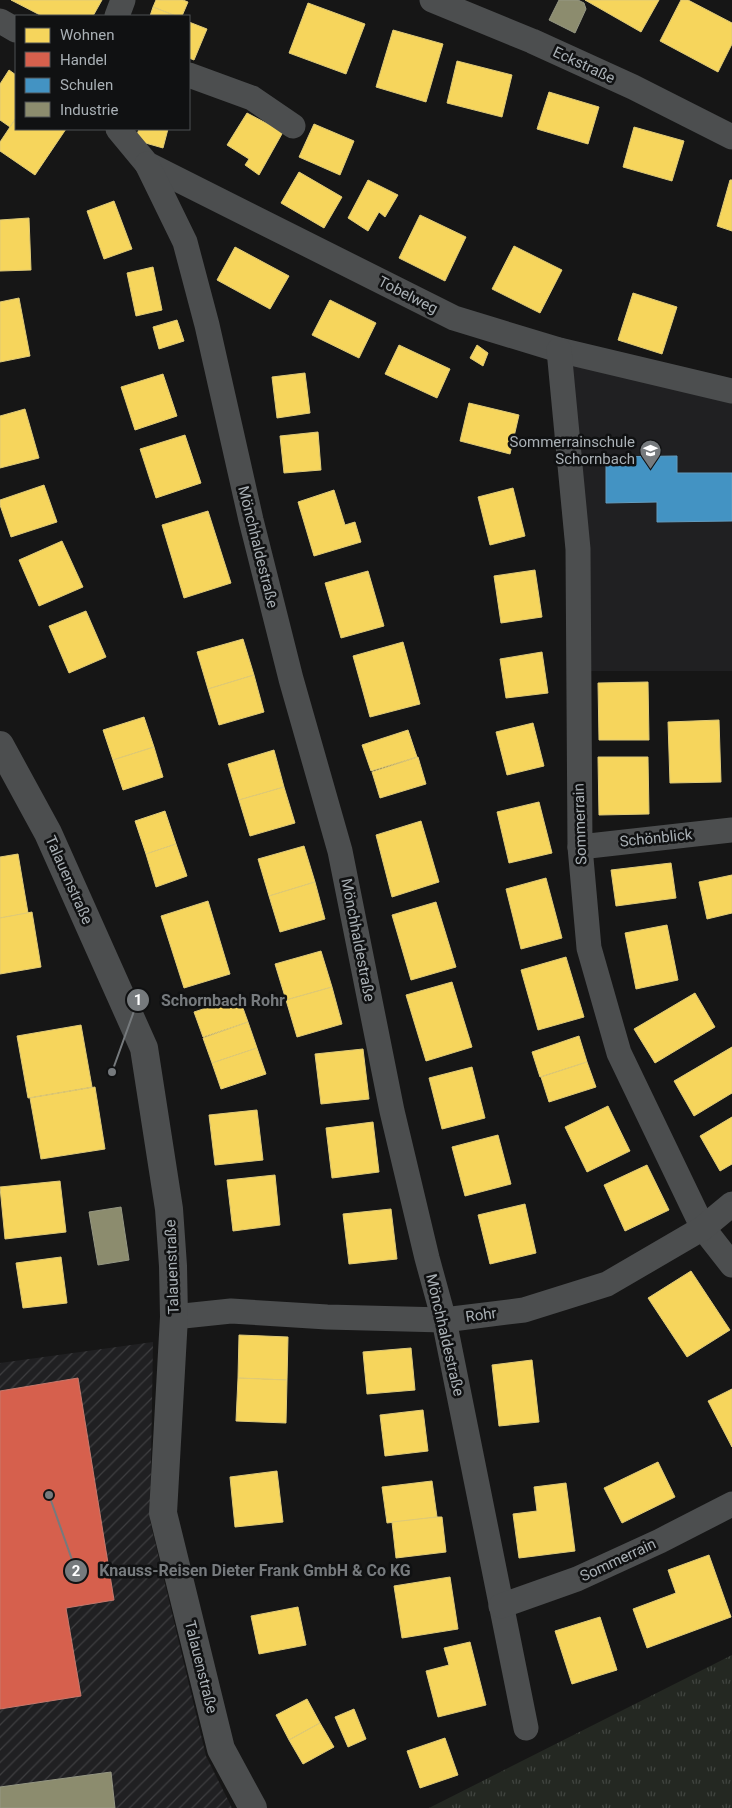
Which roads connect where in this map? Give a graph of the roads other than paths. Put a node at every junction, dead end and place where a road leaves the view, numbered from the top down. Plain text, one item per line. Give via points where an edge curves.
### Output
1 (123, 0) edge
2 (432, 0) edge
3 (117, 15) edge
4 (0, 21) edge
5 (15, 29) edge
6 (190, 75) edge
7 (294, 126) dead end
8 (119, 130) edge
9 (732, 137) edge
10 (147, 164) junction
11 (559, 350) junction
12 (732, 391) edge
13 (0, 745) edge
14 (732, 830) edge
15 (580, 847) junction
16 (732, 1204) edge
17 (703, 1228) junction
18 (732, 1265) edge
19 (174, 1317) junction
20 (444, 1320) junction
21 (732, 1504) edge
22 (500, 1606) junction
23 (526, 1728) dead end
24 (254, 1808) edge

1 - 3 street
2 - 9 street, Eckstraße via 633,87
4 - 5 street
6 - 7 street via 252,98
8 - 10 street, Tobelweg
10 - 11 street, Tobelweg via 454,318
10 - 20 street, Mönchhaldestraße via 185,242 207,325 291,679 340,851 392,1111
11 - 12 street, Tobelweg
11 - 15 street, Sommerrain via 578,549
13 - 19 street, Talauenstraße via 48,833 144,1048 169,1209
14 - 15 street, Schönblick
15 - 17 street, Sommerrain via 589,948 619,1052
16 - 17 street, Rohr
17 - 18 street, Sommerrain
17 - 20 street, Rohr via 607,1284 524,1310
19 - 20 street, Rohr via 231,1311
19 - 24 street, Talauenstraße via 163,1513 221,1749
20 - 22 street, Mönchhaldestraße
21 - 22 street, Sommerrain via 576,1579
22 - 23 street, Mönchhaldestraße

